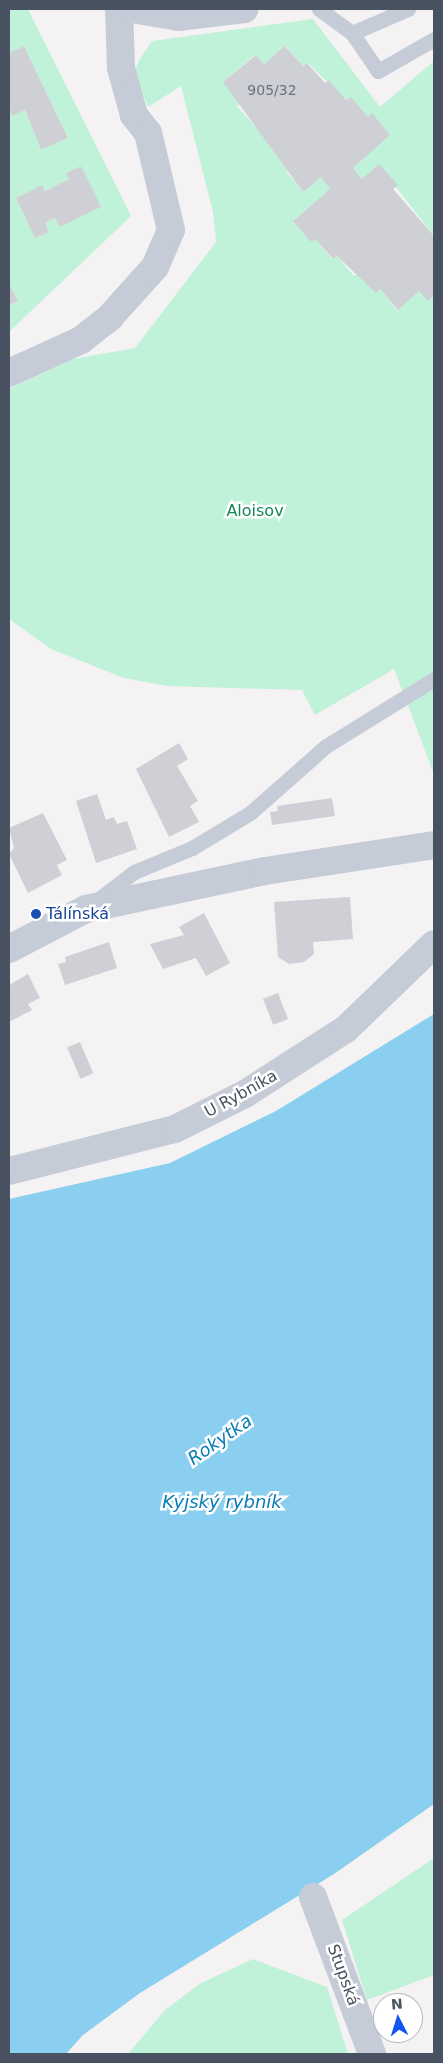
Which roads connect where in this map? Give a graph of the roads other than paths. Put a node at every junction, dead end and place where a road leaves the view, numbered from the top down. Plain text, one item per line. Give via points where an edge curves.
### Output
1 (119, 9) edge
2 (132, 9) edge
3 (245, 9) edge
4 (319, 9) edge
5 (408, 9) edge
6 (352, 33) junction
7 (434, 39) edge
8 (9, 373) edge
9 (434, 679) edge
10 (434, 845) edge
11 (86, 909) junction
12 (434, 944) edge
13 (9, 949) edge
14 (9, 1171) edge
15 (313, 1897) dead end
16 (372, 2054) edge

1 - 8 street via 121,68 134,115 148,133 172,230 155,267 110,317 81,340
2 - 3 street via 178,17
4 - 6 lane
5 - 6 lane
6 - 7 lane via 378,71
9 - 11 lane via 326,746 250,813 192,848 134,872
10 - 11 street via 265,871
11 - 13 street
12 - 14 street, U Rybníka via 346,1029 245,1094 175,1129
15 - 16 street, Stupská

